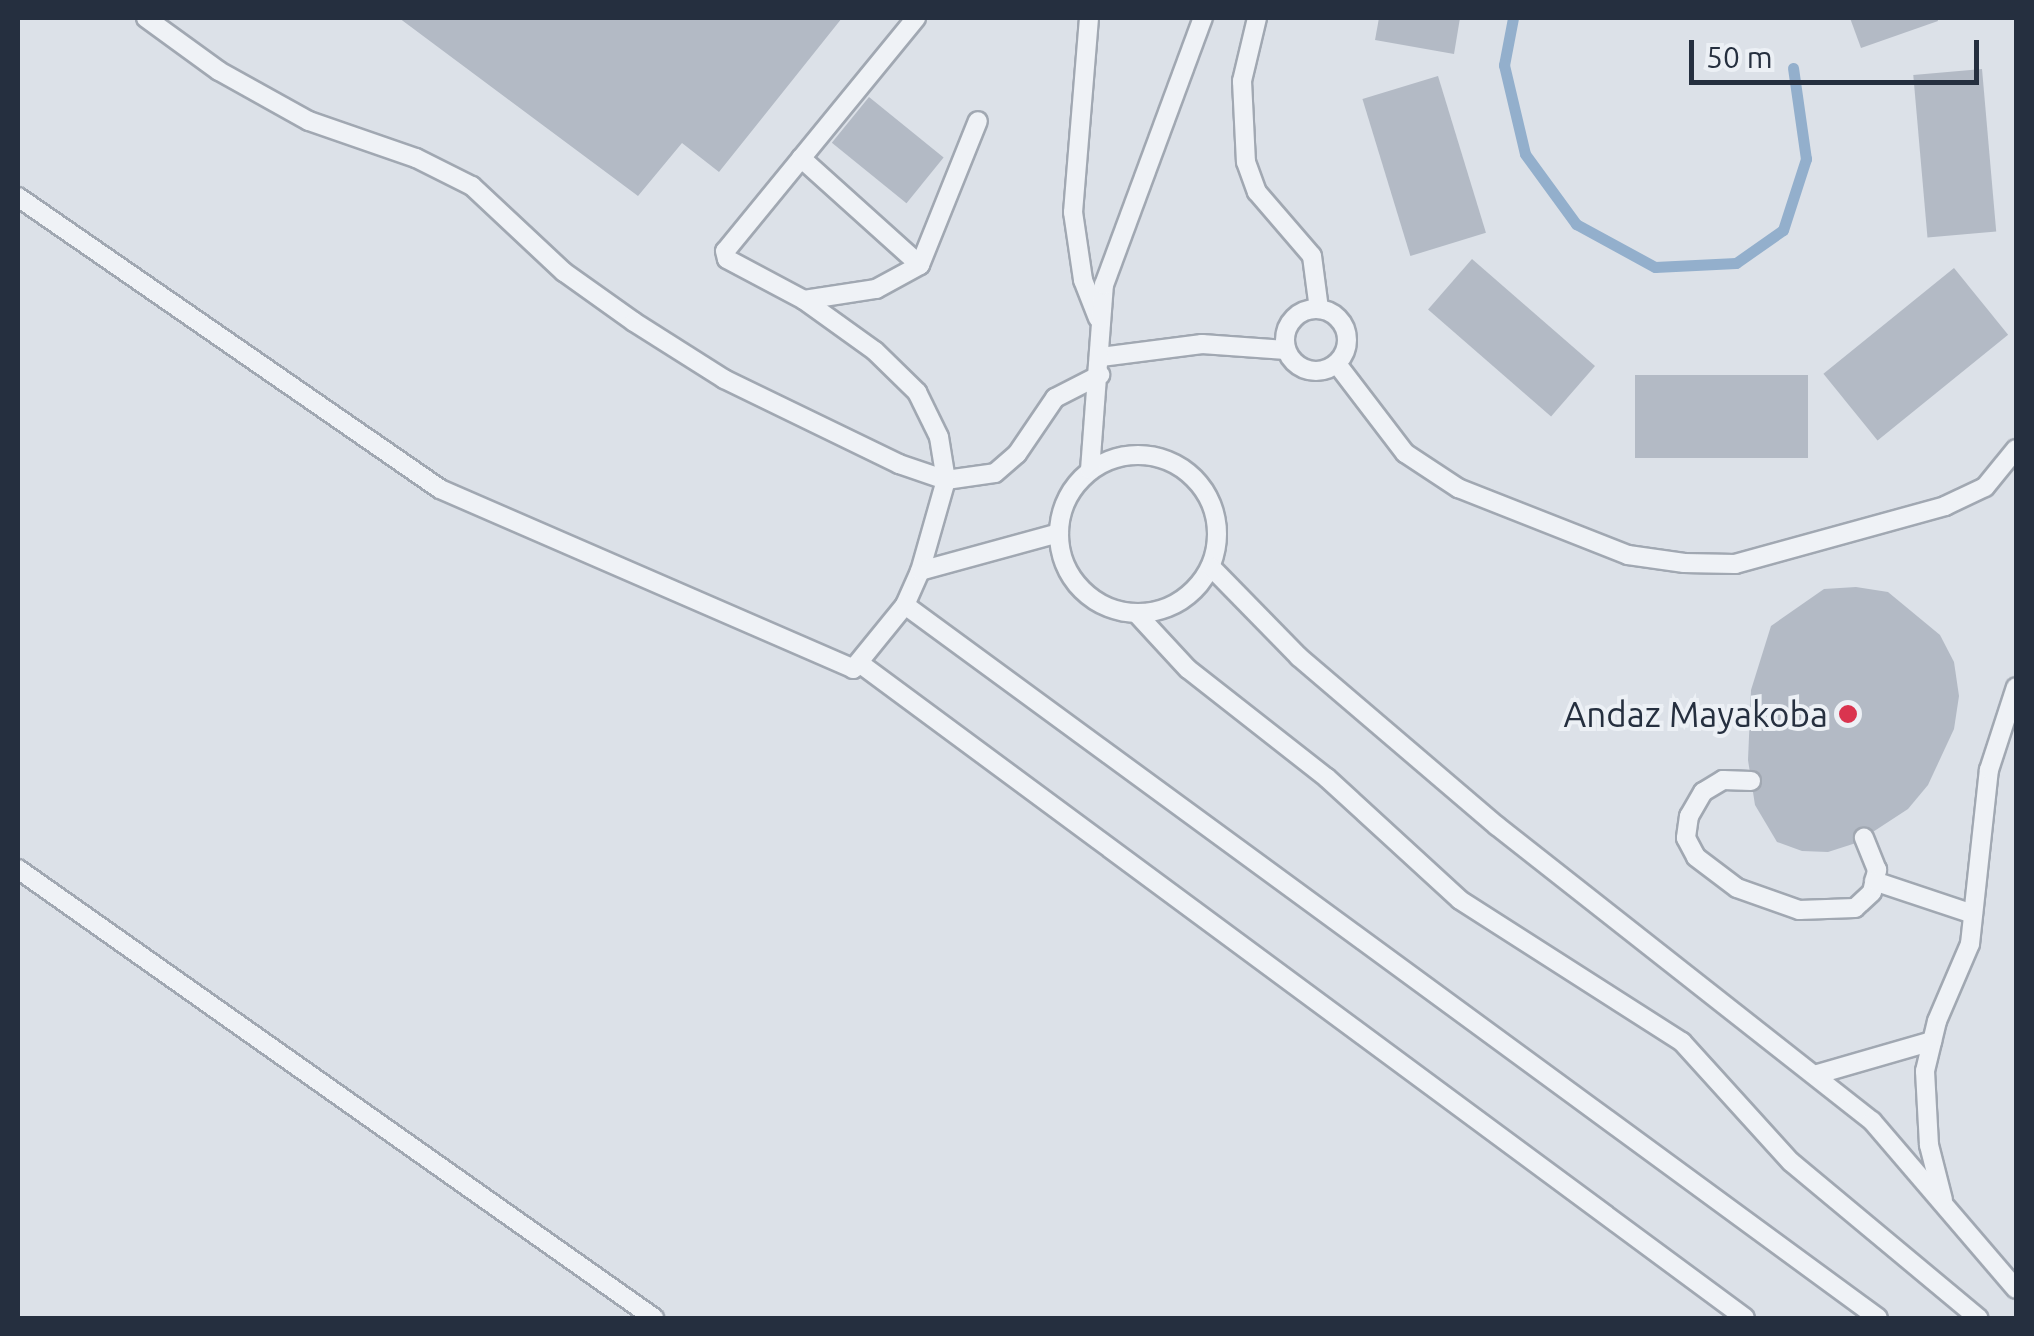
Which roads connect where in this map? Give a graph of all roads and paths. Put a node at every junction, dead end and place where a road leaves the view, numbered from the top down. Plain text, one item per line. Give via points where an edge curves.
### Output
1 (146, 18) edge
2 (916, 18) edge
3 (1088, 18) edge
4 (1203, 18) edge
5 (1257, 18) edge
6 (978, 120) dead end
7 (800, 158) junction
8 (18, 197) edge
9 (920, 265) junction
10 (804, 300) junction
11 (1319, 309) junction
12 (1098, 318) junction
13 (1286, 350) junction
14 (1337, 364) junction
15 (1100, 366) junction
16 (2016, 452) edge
17 (1090, 470) junction
18 (946, 480) junction
19 (1058, 533) junction
20 (1211, 567) junction
21 (920, 571) junction
22 (905, 604) junction
23 (1137, 614) junction
24 (862, 665) junction
25 (2016, 687) edge
26 (1751, 781) dead end
27 (1864, 838) dead end
28 (18, 869) edge
29 (1874, 881) junction
30 (1973, 914) junction
31 (1932, 1040) junction
32 (1818, 1074) junction
33 (1944, 1204) junction
34 (2016, 1289) edge
35 (654, 1318) edge
36 (1745, 1318) edge
37 (1878, 1318) edge
38 (1978, 1318) edge

1 - 18 lane via 219,71 310,121 416,158 472,186 564,272 724,379
2 - 7 lane
3 - 12 lane via 1073,212 1083,280
4 - 12 lane via 1120,232
5 - 11 lane via 1242,81 1246,162 1258,192 1312,256
6 - 9 lane
7 - 9 lane
7 - 10 lane via 725,250 727,259
8 - 24 lane via 440,488 854,669
9 - 10 lane via 876,290
10 - 18 lane via 875,351 917,392 939,437
11 - 13 lane via 1291,320
11 - 14 lane via 1344,326 1347,346
12 - 15 lane
13 - 14 lane via 1308,371
13 - 15 lane via 1202,344
14 - 16 lane via 1405,453 1458,488 1628,555 1684,564 1735,564 1893,524 1985,487
15 - 17 lane
15 - 18 lane via 1055,398 1017,454 995,472
17 - 19 lane via 1073,488
17 - 20 lane via 1139,454 1189,472 1216,516
18 - 21 lane
19 - 21 lane
19 - 23 lane via 1062,557 1090,598
20 - 23 lane via 1181,601
20 - 32 lane via 1298,657 1498,826
21 - 22 lane
22 - 24 lane
22 - 37 lane
23 - 38 lane via 1188,668 1328,778 1460,900 1682,1042 1792,1162
24 - 36 lane
25 - 30 lane via 1989,770
26 - 29 lane via 1723,780 1703,792 1689,816 1686,838 1714,874 1768,902 1826,913 1855,908
27 - 29 lane via 1877,870
28 - 35 lane
29 - 30 lane
30 - 31 lane via 1970,944
31 - 32 lane
31 - 33 lane via 1925,1071 1929,1145
32 - 33 lane via 1872,1121
33 - 34 lane

